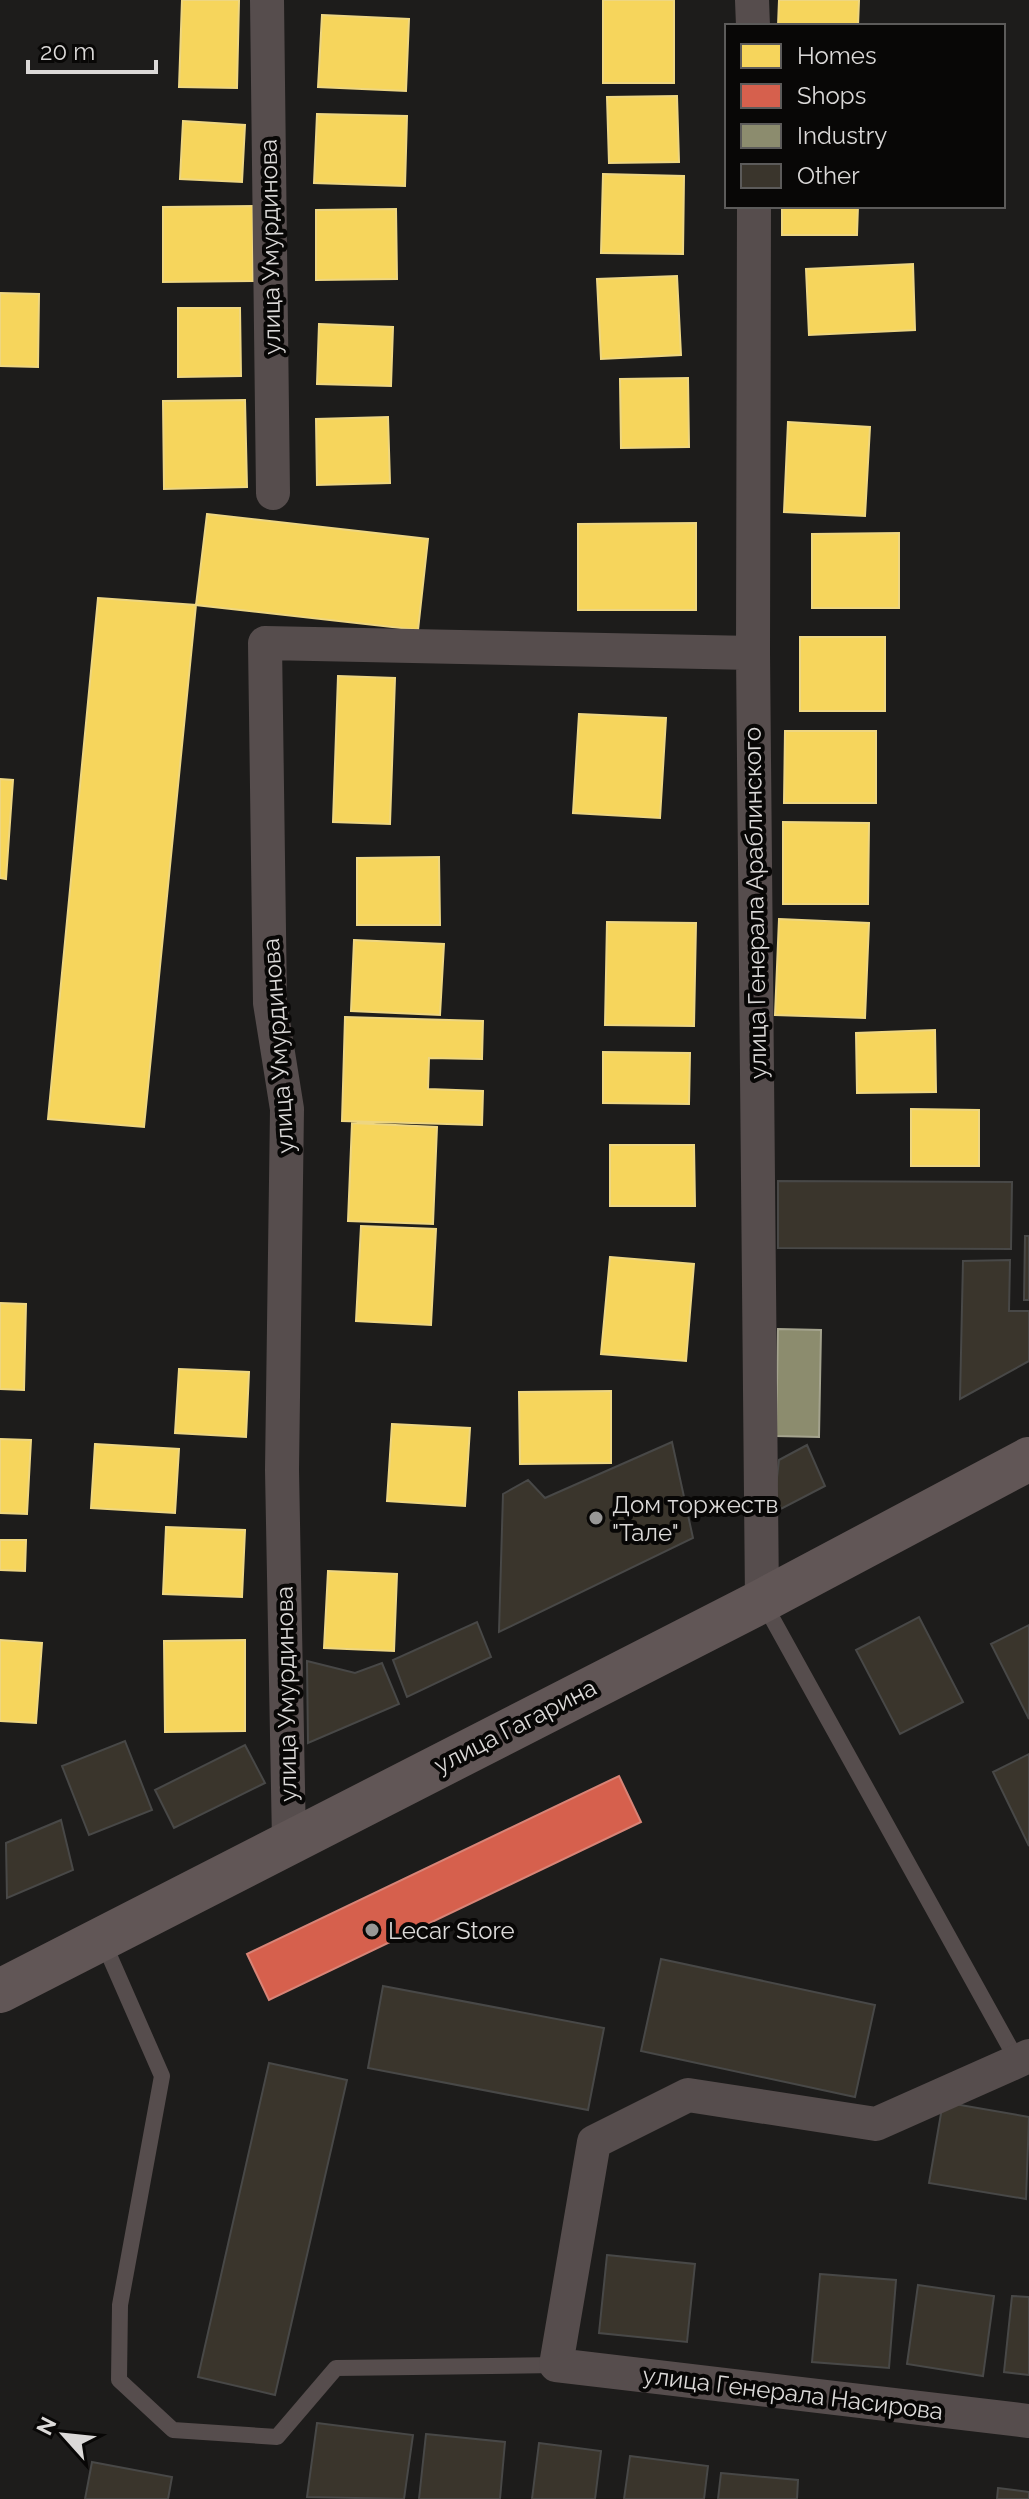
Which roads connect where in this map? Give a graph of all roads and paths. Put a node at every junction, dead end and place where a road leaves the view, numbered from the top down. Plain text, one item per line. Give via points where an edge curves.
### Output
1 (267, 0) edge
2 (752, 0) edge
3 (753, 24) edge
4 (754, 208) edge
5 (273, 493) dead end
6 (753, 653) junction
7 (1029, 1459) edge
8 (762, 1601) junction
9 (289, 1841) junction
10 (102, 1938) junction
11 (0, 1991) edge
12 (1024, 2059) edge
13 (556, 2365) junction
14 (1029, 2421) edge

1 - 5 street, улица Умурдинова
2 - 3 street
4 - 6 street, улица Генерала Араблинского
6 - 8 street, улица Генерала Араблинского
6 - 9 street, улица Умурдинова via 265,643 270,1003 287,1109 282,1470
7 - 8 main road, улица Гагарина
8 - 9 main road, улица Гагарина
8 - 12 lane
9 - 10 main road, улица Гагарина
10 - 11 main road, улица Гагарина
10 - 13 lane via 162,2076 120,2305 119,2380 173,2430 277,2437 336,2368
12 - 13 street via 876,2124 688,2095 594,2142
13 - 14 street, улица Генерала Насирова

